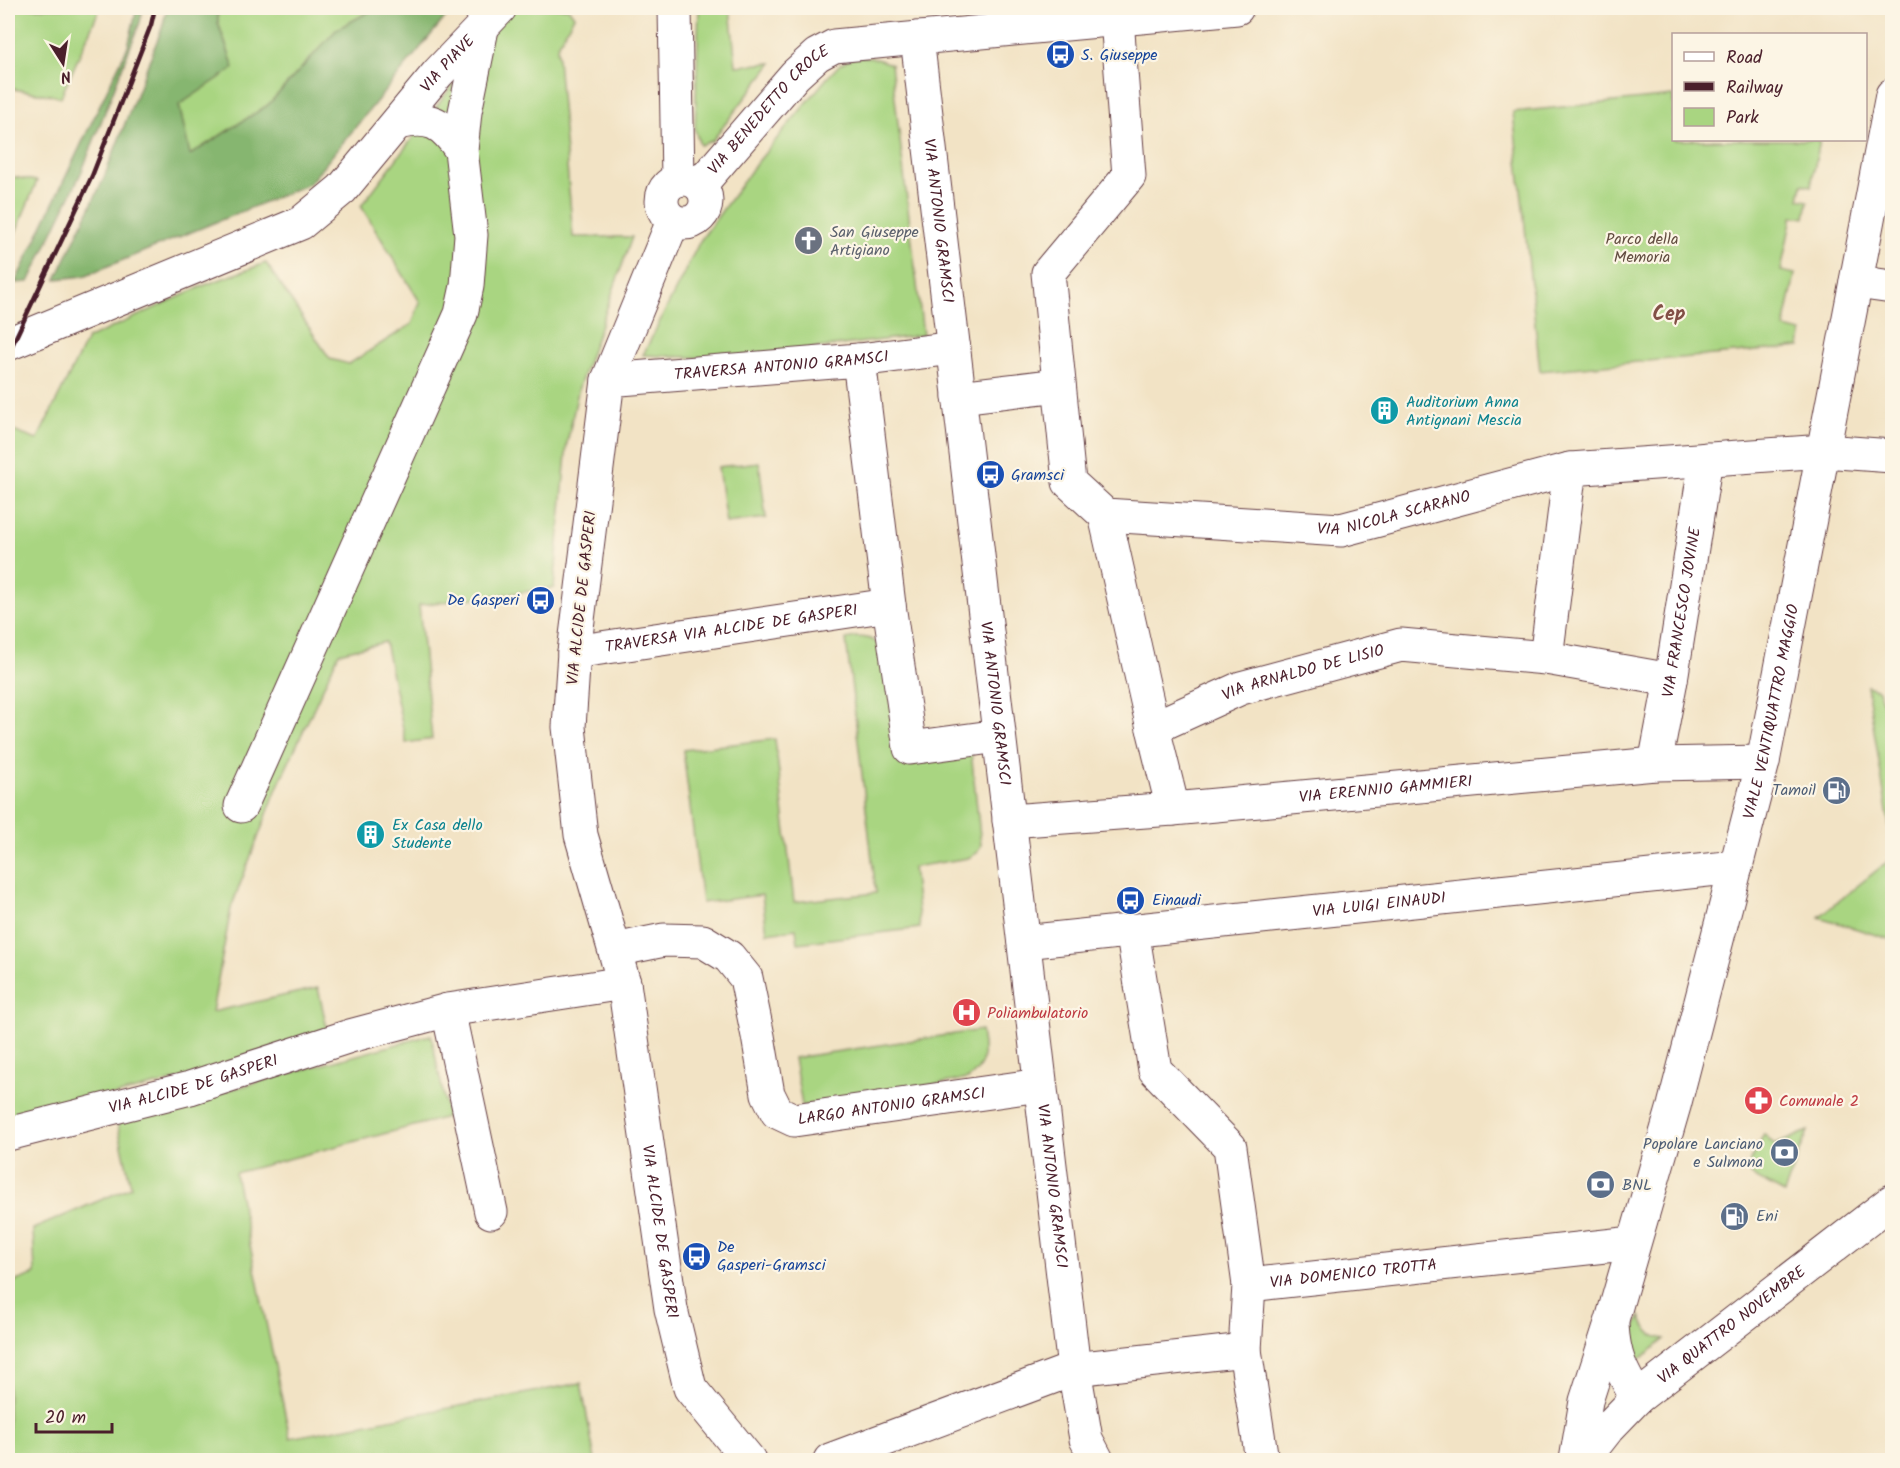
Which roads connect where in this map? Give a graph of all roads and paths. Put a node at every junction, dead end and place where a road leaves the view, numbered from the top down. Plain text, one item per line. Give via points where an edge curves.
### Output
1 (675, 8) edge
2 (1237, 8) edge
3 (1081, 15) edge
4 (492, 16) edge
5 (1117, 19) junction
6 (917, 38) junction
7 (438, 73) junction
8 (1893, 95) edge
9 (398, 123) junction
10 (458, 131) junction
11 (1889, 136) edge
12 (689, 182) junction
13 (673, 221) joint
14 (1856, 282) junction
15 (1893, 287) edge
16 (8, 345) edge
17 (954, 348) junction
18 (859, 360) junction
19 (608, 380) junction
20 (1059, 385) junction
21 (959, 397) junction
22 (1824, 451) junction
23 (1893, 456) edge
24 (1706, 459) junction
25 (1569, 469) junction
26 (1105, 515) junction
27 (889, 605) junction
28 (574, 652) junction
29 (1546, 658) junction
30 (1671, 681) junction
31 (1153, 728) junction
32 (999, 736) junction
33 (1762, 762) junction
34 (1655, 764) junction
35 (242, 806) dead end
36 (1173, 809) junction
37 (1009, 821) junction
38 (1736, 867) junction
39 (1132, 930) junction
40 (1024, 942) junction
41 (615, 950) junction
42 (624, 983) junction
43 (448, 1010) junction
44 (1040, 1085) junction
45 (8, 1134) edge
46 (1893, 1201) edge
47 (491, 1212) dead end
48 (1633, 1243) junction
49 (1249, 1285) junction
50 (1612, 1320) junction
51 (1245, 1350) junction
52 (1074, 1369) junction
53 (1637, 1398) junction
54 (748, 1461) edge
55 (830, 1461) edge
56 (1097, 1461) edge
57 (1262, 1461) edge
58 (1576, 1461) edge
59 (1583, 1461) edge

1 - 12 street
2 - 5 street, VIA BENEDETTO CROCE
3 - 5 street, VIA BENEDETTO CROCE
3 - 6 street, VIA BENEDETTO CROCE
4 - 7 street, VIA PIAVE
4 - 10 street
5 - 20 street via 1129,176 1048,273
6 - 12 street, VIA BENEDETTO CROCE via 834,46 816,55
6 - 17 street, VIA ANTONIO GRAMSCI
7 - 9 street, VIA PIAVE
7 - 10 street
8 - 11 street, VIALE VENTIQUATTRO MAGGIO
9 - 10 street via 416,119
9 - 16 street, VIA PIAVE via 342,189 301,223
10 - 35 street via 471,235 461,314
11 - 14 street, VIALE VENTIQUATTRO MAGGIO
12 - 13 street, VIA BENEDETTO CROCE via 670,184 663,192 664,211
13 - 19 street, VIA ALCIDE DE GASPERI
14 - 15 street
14 - 22 street, VIALE VENTIQUATTRO MAGGIO
17 - 18 street, TRAVERSA ANTONIO GRAMSCI
17 - 21 street, VIA ANTONIO GRAMSCI
18 - 19 street, TRAVERSA ANTONIO GRAMSCI
18 - 27 street
19 - 28 street, VIA ALCIDE DE GASPERI
20 - 21 street
20 - 26 street via 1069,482
21 - 32 street, VIA ANTONIO GRAMSCI
22 - 23 street, VIA NICOLA SCARANO
22 - 24 street, VIA NICOLA SCARANO
22 - 33 street, VIALE VENTIQUATTRO MAGGIO
24 - 25 street, VIA NICOLA SCARANO
24 - 30 street, VIA FRANCESCO JOVINE
25 - 26 street, VIA NICOLA SCARANO via 1341,530
25 - 29 street
26 - 31 street
27 - 28 street, TRAVERSA VIA ALCIDE DE GASPERI
27 - 32 street via 910,748
28 - 41 street, VIA ALCIDE DE GASPERI via 569,727 581,835
29 - 30 street, VIA ARNALDO DE LISIO
29 - 31 street, VIA ARNALDO DE LISIO via 1401,645 1241,688
30 - 34 street, VIA FRANCESCO JOVINE
31 - 36 street
32 - 37 street, VIA ANTONIO GRAMSCI
33 - 34 street, VIA ERENNIO GAMMIERI
33 - 38 street, VIALE VENTIQUATTRO MAGGIO
34 - 36 street, VIA ERENNIO GAMMIERI
36 - 37 street, VIA ERENNIO GAMMIERI
37 - 40 street, VIA ANTONIO GRAMSCI
38 - 39 street, VIA LUIGI EINAUDI
38 - 48 street, VIALE VENTIQUATTRO MAGGIO via 1674,1106
39 - 40 street, VIA LUIGI EINAUDI
39 - 49 street via 1155,1070 1230,1148
40 - 44 street, VIA ANTONIO GRAMSCI
41 - 42 street, VIA ALCIDE DE GASPERI
41 - 44 street, LARGO ANTONIO GRAMSCI via 664,940 704,941 729,957 746,978 768,1094 777,1112 794,1120
42 - 43 street, VIA ALCIDE DE GASPERI
42 - 54 street, VIA ALCIDE DE GASPERI via 671,1309 690,1388
43 - 45 street, VIA ALCIDE DE GASPERI via 350,1036 190,1088
43 - 47 street
44 - 52 street, VIA ANTONIO GRAMSCI
46 - 53 street, VIA QUATTRO NOVEMBRE
48 - 49 street, VIA DOMENICO TROTTA
48 - 50 street, VIALE VENTIQUATTRO MAGGIO
49 - 51 street, VIA DOMENICO TROTTA
50 - 53 street, VIALE VENTIQUATTRO MAGGIO via 1613,1347 1620,1369
50 - 58 street, VIALE VENTIQUATTRO MAGGIO via 1586,1401
51 - 52 street
51 - 57 street, VIA DOMENICO TROTTA
52 - 55 street
52 - 56 street, VIA ANTONIO GRAMSCI via 1086,1439
53 - 59 street, VIA QUATTRO NOVEMBRE

